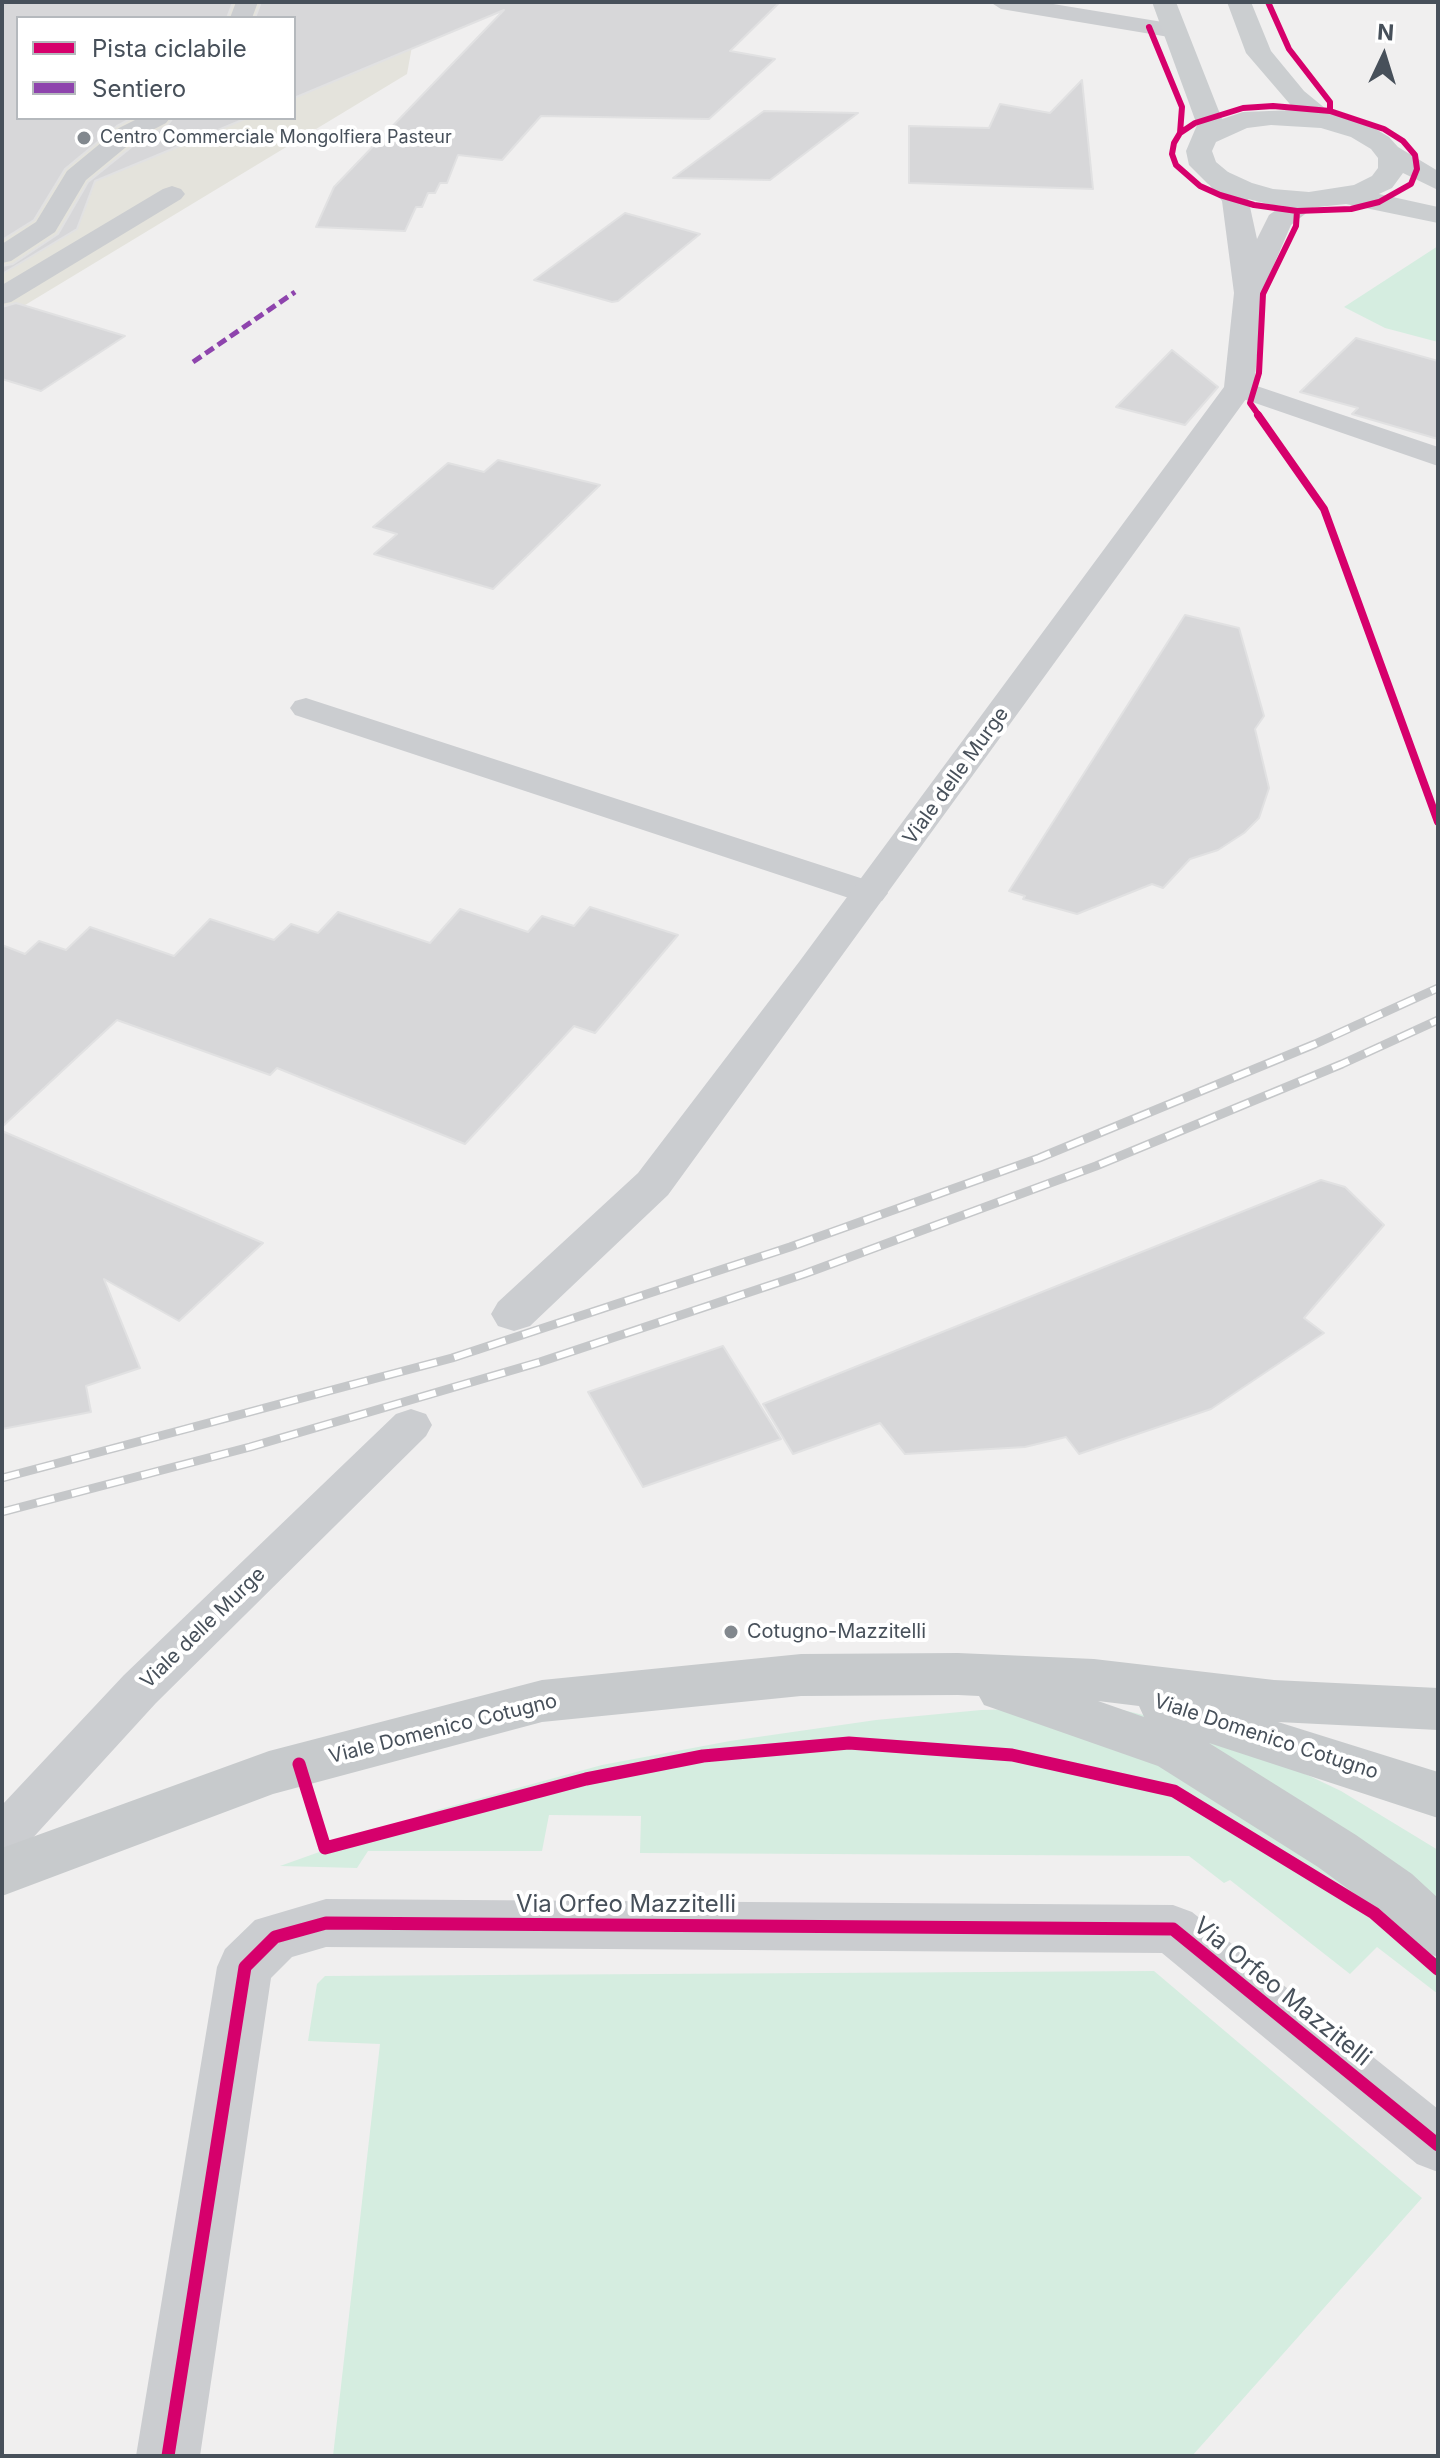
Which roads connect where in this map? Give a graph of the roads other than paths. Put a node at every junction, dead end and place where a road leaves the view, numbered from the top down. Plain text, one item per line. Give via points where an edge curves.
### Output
1 (1001, 2) edge
2 (1164, 2) edge
3 (1239, 2) edge
4 (1175, 31) junction
5 (154, 120) edge
6 (1323, 120) junction
7 (1204, 138) junction
8 (1387, 152) junction
9 (1218, 178) junction
10 (1438, 182) edge
11 (172, 194) dead end
12 (1347, 196) junction
13 (1309, 200) junction
14 (1438, 215) edge
15 (2, 255) edge
16 (1249, 293) junction
17 (2, 296) edge
18 (1239, 388) junction
19 (1438, 457) edge
20 (306, 708) dead end
21 (870, 893) junction
22 (514, 1314) dead end
23 (411, 1425) dead end
24 (958, 1674) junction
25 (1094, 1680) junction
26 (1438, 1709) edge
27 (1438, 1795) edge
28 (2, 1838) edge
29 (2, 1872) edge
30 (1438, 1933) edge
31 (1438, 2145) edge
32 (168, 2456) edge

1 - 4 lane
2 - 4 main road
3 - 6 main road via 1259,53 1295,97
4 - 7 main road via 1208,117
5 - 15 lane via 128,133 76,176 46,227
6 - 7 main road via 1243,120
6 - 8 main road via 1360,131
7 - 9 main road via 1199,151 1203,165
8 - 10 main road
8 - 12 main road via 1392,169 1382,182
9 - 13 main road via 1272,197
9 - 16 street via 1236,201
11 - 17 lane
12 - 13 main road
12 - 14 main road
13 - 16 street via 1279,221
16 - 18 street
18 - 19 lane
18 - 21 street, Viale delle Murge
20 - 21 lane
21 - 22 street, Viale delle Murge via 653,1184
23 - 28 lane, Viale delle Murge via 140,1689
24 - 25 main road, Viale Domenico Cotugno
24 - 29 main road, Viale Domenico Cotugno via 801,1675 542,1701 269,1773
24 - 30 main road via 1176,1750 1337,1851 1393,1891
25 - 26 main road, Viale Domenico Cotugno via 1274,1701
25 - 27 main road, Viale Domenico Cotugno
31 - 32 street, Via Orfeo Mazzitelli via 1173,1929 326,1923 275,1937 245,1967

